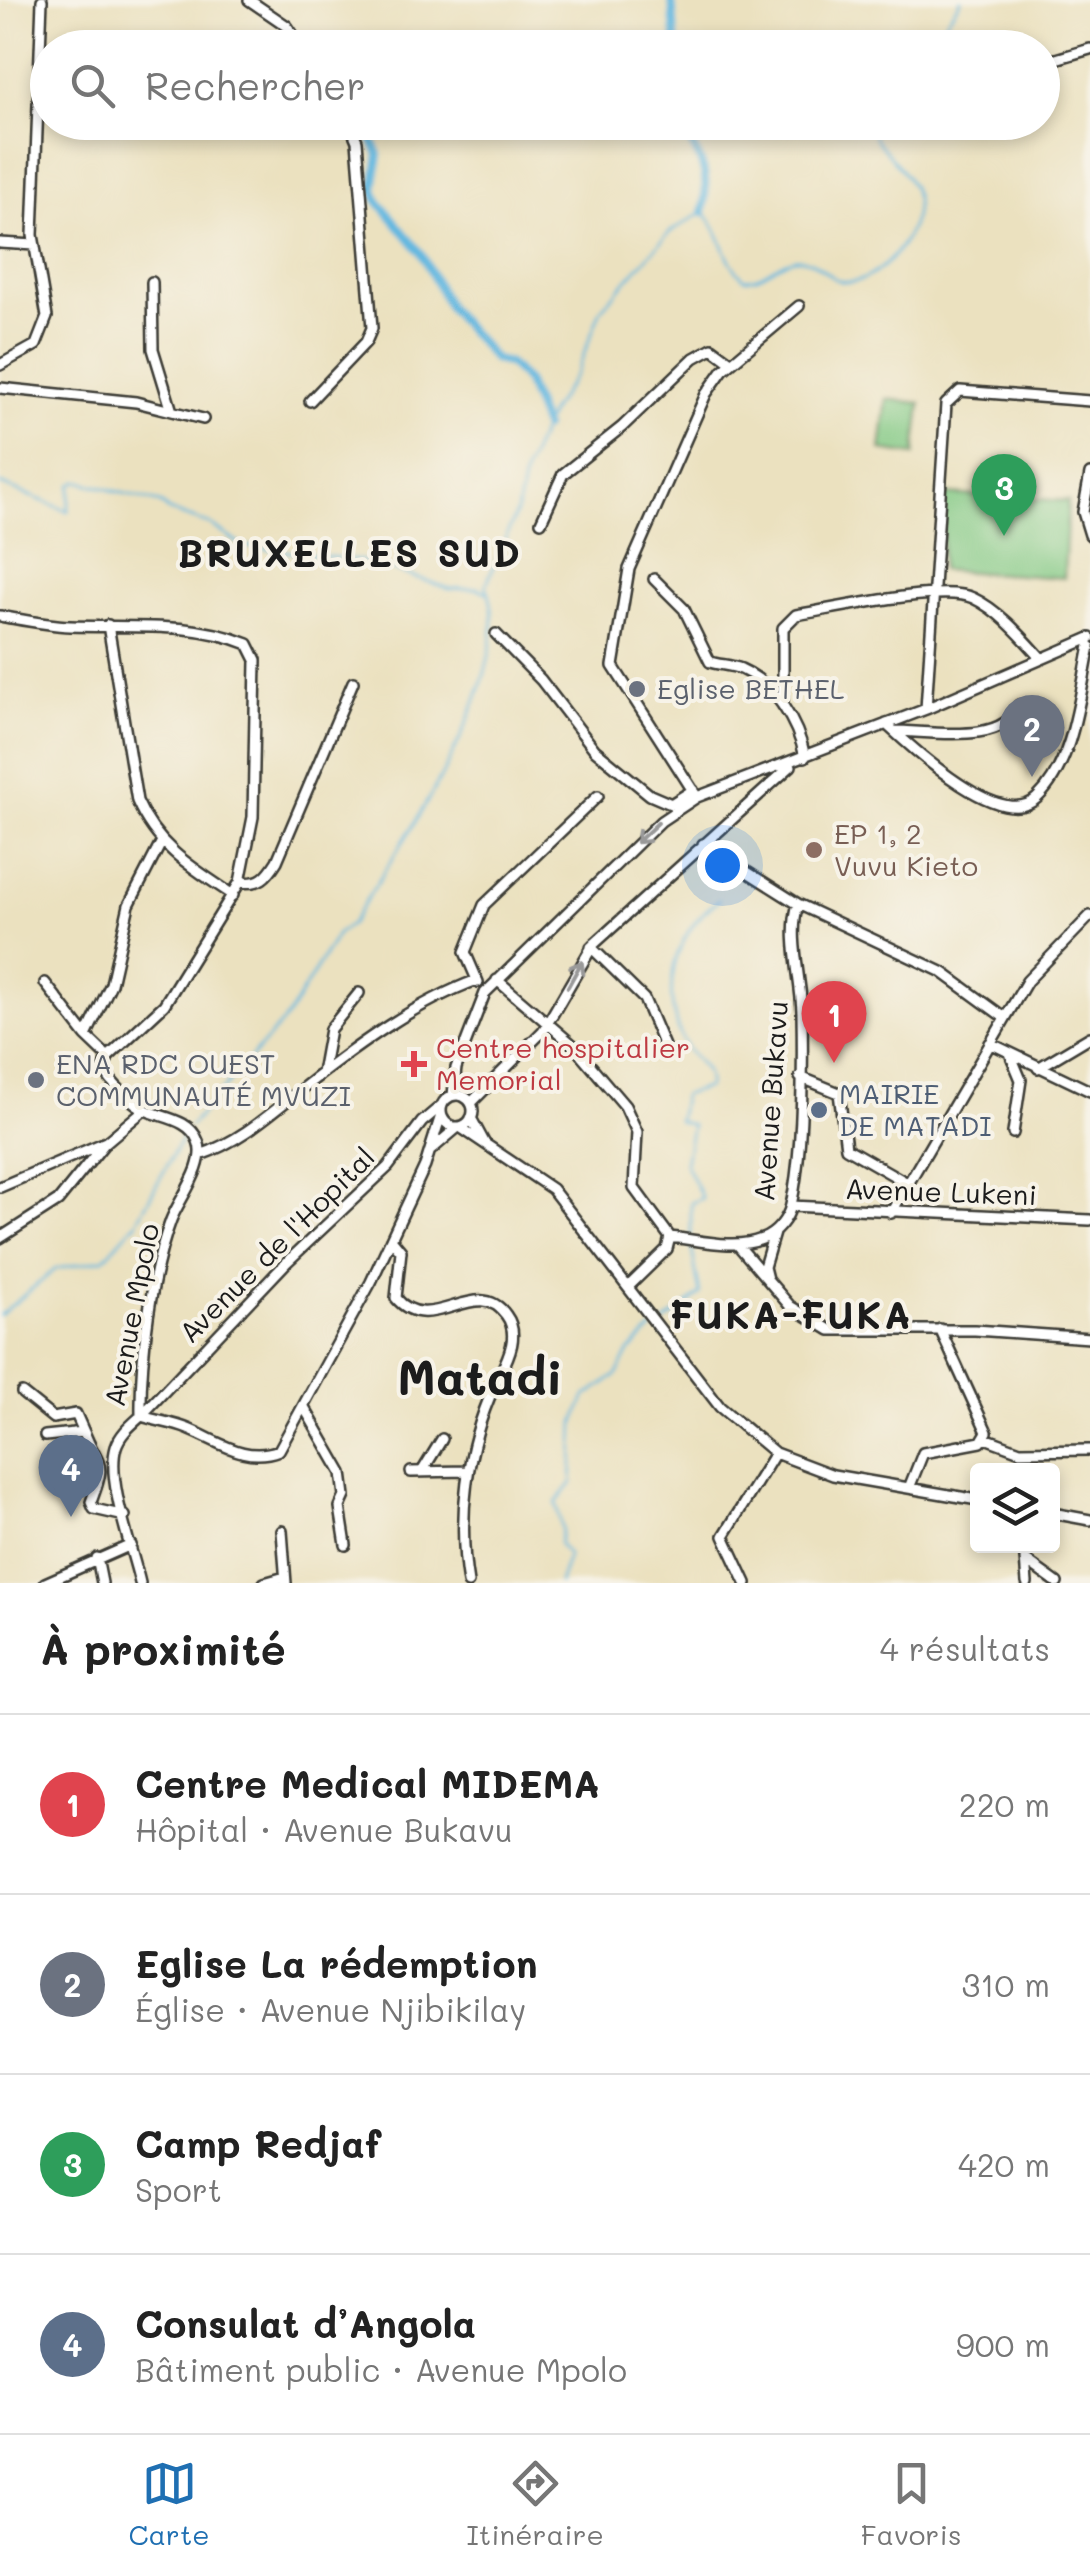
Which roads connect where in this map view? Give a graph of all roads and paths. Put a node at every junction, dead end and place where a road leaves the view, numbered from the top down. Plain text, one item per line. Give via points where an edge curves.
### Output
1 (42, 0) edge
2 (250, 0) edge
3 (41, 30) edge
4 (290, 30) edge
5 (1090, 49) edge
6 (1060, 58) edge
7 (37, 140) edge
8 (357, 140) edge
9 (0, 243) edge
10 (34, 246) junction
11 (152, 282) dead end
12 (799, 306) dead end
13 (732, 362) junction
14 (0, 366) edge
15 (0, 388) edge
16 (1090, 400) edge
17 (310, 401) dead end
18 (171, 408) junction
19 (202, 419) dead end
20 (1090, 474) edge
21 (542, 522) dead end
22 (1090, 535) edge
23 (654, 579) dead end
24 (936, 594) junction
25 (0, 616) edge
26 (108, 625) junction
27 (496, 634) dead end
28 (1090, 638) edge
29 (1090, 646) edge
30 (1042, 659) junction
31 (353, 682) dead end
32 (1020, 705) dead end
33 (783, 706) junction
34 (926, 709) junction
35 (890, 727) junction
36 (801, 759) junction
37 (733, 784) junction
38 (695, 793) junction
39 (598, 796) dead end
40 (747, 801) junction
41 (161, 843) junction
42 (703, 844) junction
43 (240, 882) junction
44 (233, 895) junction
45 (798, 904) junction
46 (1090, 916) edge
47 (592, 947) junction
48 (477, 980) junction
49 (497, 980) junction
50 (45, 983) dead end
51 (360, 993) dead end
52 (485, 993) junction
53 (1004, 1018) junction
54 (547, 1025) junction
55 (86, 1036) junction
56 (1090, 1036) edge
57 (990, 1043) junction
58 (664, 1046) dead end
59 (1009, 1054) junction
60 (108, 1057) junction
61 (1038, 1068) junction
62 (322, 1073) junction
63 (800, 1076) junction
64 (1090, 1092) edge
65 (453, 1095) junction
66 (470, 1102) junction
67 (144, 1110) junction
68 (442, 1110) junction
69 (471, 1118) junction
70 (459, 1127) junction
71 (1014, 1133) dead end
72 (106, 1142) junction
73 (487, 1146) junction
74 (429, 1152) junction
75 (200, 1155) junction
76 (906, 1183) junction
77 (0, 1187) edge
78 (791, 1206) junction
79 (891, 1213) junction
80 (1090, 1220) edge
81 (774, 1234) junction
82 (670, 1237) junction
83 (0, 1238) edge
84 (391, 1239) junction
85 (738, 1244) junction
86 (768, 1282) junction
87 (629, 1286) junction
88 (940, 1329) junction
89 (1090, 1338) edge
90 (22, 1394) dead end
91 (304, 1407) junction
92 (142, 1416) junction
93 (84, 1432) junction
94 (45, 1436) dead end
95 (985, 1438) junction
96 (442, 1439) dead end
97 (1090, 1450) edge
98 (775, 1453) junction
99 (424, 1470) junction
100 (468, 1470) junction
101 (412, 1472) dead end
102 (909, 1488) junction
103 (970, 1501) edge
104 (1060, 1515) edge
105 (125, 1516) junction
106 (1090, 1520) edge
107 (282, 1531) dead end
108 (346, 1545) dead end
109 (132, 1546) junction
110 (1025, 1553) edge
111 (97, 1558) junction
112 (1026, 1560) junction
113 (63, 1579) edge
114 (285, 1580) edge
115 (45, 1583) edge
116 (102, 1583) edge
117 (140, 1583) edge
118 (264, 1583) edge
119 (468, 1583) edge
120 (746, 1583) edge
121 (1027, 1583) edge
122 (1057, 1583) edge

1 - 3 street
2 - 4 street
5 - 6 street
7 - 10 street
8 - 17 street via 372,328
9 - 10 street
10 - 14 street via 45,327 36,345
11 - 18 street via 152,349
12 - 13 street
13 - 21 street via 712,348 694,358 564,474
13 - 38 street via 706,394 659,494 629,568 613,652 619,679
15 - 18 street
16 - 24 street via 960,390 951,396
18 - 19 street
20 - 22 street via 1084,512
23 - 33 street via 684,609 710,662 743,670
24 - 30 street via 972,598
24 - 33 street via 788,618
24 - 34 street
25 - 26 street
26 - 41 street via 137,801
26 - 43 street via 162,626 253,648 253,817
27 - 38 street via 584,738 650,795 671,804
28 - 30 street
29 - 35 street via 1065,748 1038,798 1028,804 1004,803 958,784
30 - 34 street
31 - 43 street via 278,861 254,884
32 - 35 street via 994,732
33 - 36 street via 796,725
34 - 35 street
35 - 36 street
36 - 37 street
36 - 40 street
37 - 38 street
37 - 40 street
38 -> 49 street
39 - 48 street via 484,905 466,952
40 - 42 street
41 - 44 street
41 - 55 street via 128,905 106,1000
42 - 45 street
42 - 47 street
43 - 44 street
44 - 60 street via 164,1005
45 - 53 street via 942,972
45 - 63 street, Avenue Bukavu
46 - 53 street via 1034,971
54 -> 47 street
47 - 58 street via 644,999
48 - 52 street
48 - 62 street via 431,998
49 - 52 street
49 - 54 street
50 - 55 street
51 - 62 street via 330,1029
52 - 65 street via 456,1068
53 - 57 street
54 - 66 street
54 - 82 street via 625,1106 637,1132 634,1188
55 - 60 street
56 - 61 street
57 - 59 street
57 - 76 street
59 - 61 street
59 - 71 street via 1021,1080
60 - 67 street via 106,1075
61 - 64 street
62 - 75 street via 232,1143
63 - 76 street via 839,1092 843,1146
63 - 78 street, Avenue Bukavu
65 - 66 street
65 - 68 street, Avenue de l'Hopital
66 - 69 street
67 - 72 street
67 - 75 street via 177,1120 198,1140
68 - 70 street
68 - 74 street
68 - 92 street, Avenue de l'Hopital via 422,1122 388,1167
69 - 70 street
69 - 73 street
70 - 73 street
70 - 74 street
72 - 77 street
72 - 83 street via 58,1201
73 - 87 street via 552,1189
74 - 84 street
75 - 92 street, Avenue Mpolo via 160,1261
76 - 79 street
78 - 79 street, Avenue Lukeni
78 - 81 street, Avenue Bukavu
79 - 80 street, Avenue Lukeni
81 - 85 street, Avenue Bukavu
81 - 86 street via 764,1267
82 - 85 street, Avenue Bukavu
82 - 87 street via 668,1249
84 - 91 street
84 - 100 street via 401,1251 396,1298 407,1311 421,1316 485,1302 506,1314 512,1330 510,1354 478,1425
85 - 86 street
86 - 88 street via 802,1317 830,1330
87 - 98 street via 720,1406
88 - 89 street
88 - 95 street
90 - 93 street via 53,1418 76,1414
91 - 92 street via 288,1441 262,1456
91 - 108 street via 342,1473
92 - 105 street, Avenue Mpolo via 114,1450
93 - 94 street
93 - 105 street via 102,1473 90,1502 94,1509
95 - 97 street via 1020,1450
95 - 102 street via 923,1453
96 - 99 street
98 - 102 street via 833,1474
98 - 120 street via 724,1536
99 - 100 street
99 - 101 street
100 - 119 street
102 - 103 street
104 - 106 street
105 - 109 street, Avenue Mpolo
107 - 114 street
109 - 111 street
109 - 117 street, Avenue Mpolo
110 - 112 street
111 - 113 street
111 - 116 street
112 - 121 street
112 - 122 street
113 - 115 street
114 - 118 street

